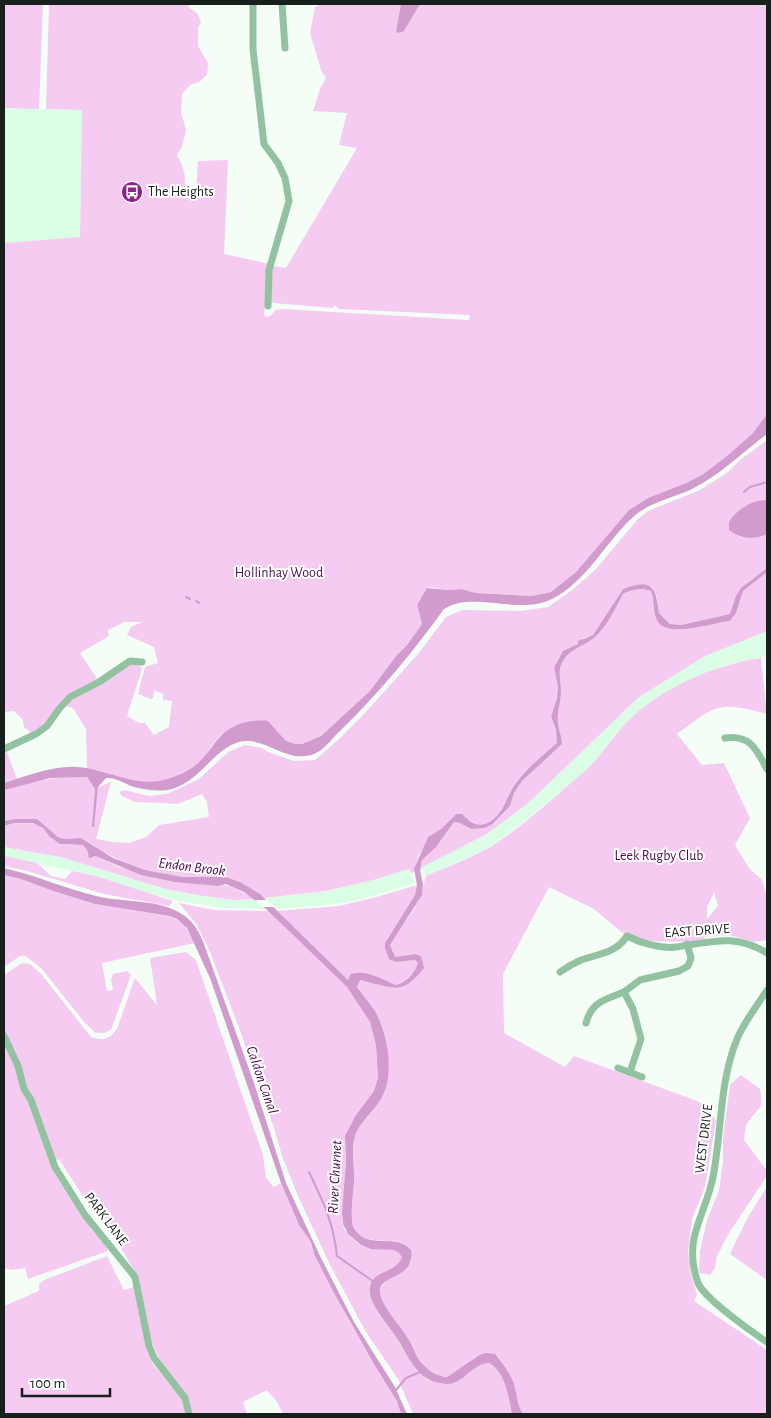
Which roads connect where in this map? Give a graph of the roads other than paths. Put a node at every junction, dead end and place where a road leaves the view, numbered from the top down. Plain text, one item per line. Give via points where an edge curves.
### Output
1 (252, 4) edge
2 (282, 4) edge
3 (285, 48) dead end
4 (268, 306) dead end
5 (142, 662) dead end
6 (725, 738) dead end
7 (4, 749) edge
8 (767, 769) edge
9 (687, 944) junction
10 (767, 953) edge
11 (560, 972) dead end
12 (767, 990) edge
13 (624, 992) junction
14 (586, 1023) dead end
15 (4, 1036) edge
16 (618, 1068) dead end
17 (630, 1072) junction
18 (642, 1077) dead end
19 (767, 1342) edge
20 (189, 1414) edge

1 - 4 street via 252,49 264,144 285,178 288,201 269,270
2 - 3 street
5 - 7 street via 130,661 70,697 47,726
6 - 8 street via 751,743
9 - 10 street, EAST DRIVE via 737,941
9 - 11 street, EAST DRIVE via 665,948 627,936 613,950 582,960
9 - 13 street via 691,958 688,966 680,971 640,980
12 - 19 street, WEST DRIVE via 737,1038 727,1070 713,1177 694,1239 693,1265 699,1285 707,1295
13 - 14 street via 596,1004 590,1010
13 - 17 street via 641,1038
15 - 20 street, PARK LANE via 55,1166 85,1215 135,1277 149,1346 154,1358 185,1398
16 - 17 street
17 - 18 street

